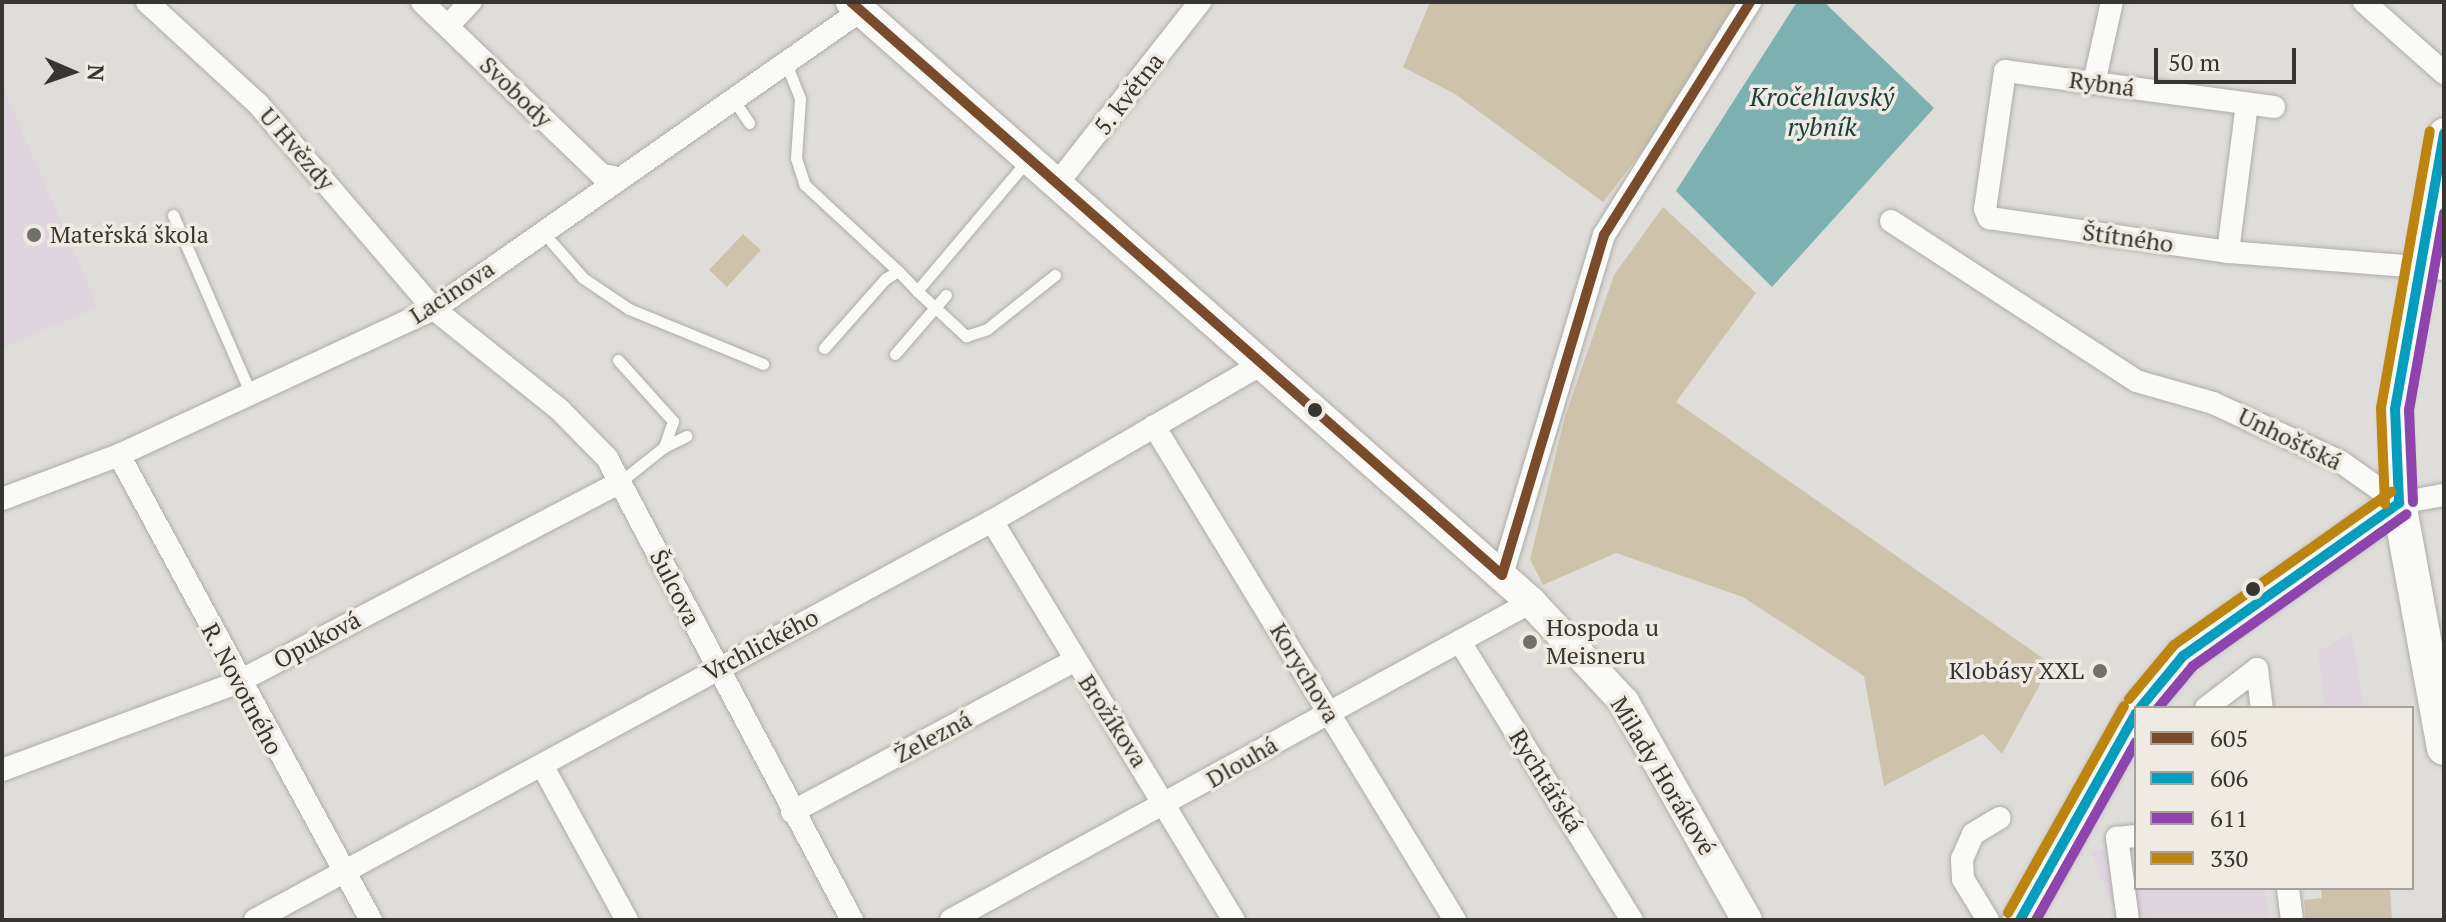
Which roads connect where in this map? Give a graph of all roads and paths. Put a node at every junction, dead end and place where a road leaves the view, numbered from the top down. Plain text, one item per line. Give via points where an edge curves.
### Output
1 (147, 2) edge
2 (422, 2) edge
3 (470, 2) edge
4 (1200, 2) edge
5 (1750, 2) edge
6 (2112, 2) edge
7 (2364, 2) edge
8 (855, 6) edge
9 (448, 26) junction
10 (787, 66) junction
11 (2005, 71) joint
12 (2444, 73) edge
13 (2094, 83) junction
14 (733, 99) junction
15 (2247, 104) junction
16 (2274, 107) dead end
17 (749, 123) dead end
18 (2444, 133) edge
19 (1027, 161) junction
20 (613, 177) junction
21 (1056, 185) junction
22 (173, 215) dead end
23 (1891, 221) dead end
24 (540, 230) junction
25 (2228, 252) junction
26 (2431, 270) edge
27 (898, 271) junction
28 (1055, 275) dead end
29 (917, 291) junction
30 (946, 295) dead end
31 (434, 309) junction
32 (936, 309) junction
33 (824, 348) dead end
34 (895, 354) dead end
35 (618, 360) dead end
36 (1263, 363) junction
37 (763, 364) dead end
38 (252, 397) junction
39 (1154, 426) junction
40 (687, 436) dead end
41 (664, 447) junction
42 (119, 455) junction
43 (620, 482) junction
44 (2444, 495) edge
45 (2, 499) edge
46 (2399, 503) junction
47 (992, 521) junction
48 (1502, 575) junction
49 (1531, 602) junction
50 (1460, 642) junction
51 (1074, 661) junction
52 (717, 669) junction
53 (238, 682) junction
54 (2142, 706) edge
55 (2209, 706) edge
56 (2262, 706) edge
57 (1329, 712) junction
58 (2134, 717) edge
59 (2444, 748) edge
60 (542, 765) junction
61 (2, 770) edge
62 (1166, 805) junction
63 (792, 812) junction
64 (2000, 818) dead end
65 (2134, 836) edge
66 (344, 873) junction
67 (2288, 890) edge
68 (255, 920) edge
69 (371, 920) edge
70 (627, 920) edge
71 (852, 920) edge
72 (951, 920) edge
73 (1234, 920) edge
74 (1455, 920) edge
75 (1632, 920) edge
76 (1747, 920) edge
77 (1988, 920) edge
78 (2020, 920) edge
79 (2128, 920) edge
80 (2292, 920) edge

1 - 31 street, U Hvězdy via 258,104
2 - 9 street, Svobody
3 - 9 street
4 - 21 street, 5. května
5 - 48 street via 1604,235
6 - 13 street
7 - 12 street
8 - 10 street, Lacinova
8 - 19 main road, Milady Horákové
9 - 20 street, Svobody via 602,175
10 - 14 street, Lacinova
10 - 27 lane via 800,99 796,158 805,185
11 - 13 street, Rybná
11 - 25 street, Štítného via 1989,218
13 - 15 street, Rybná
14 - 17 lane
14 - 20 street, Lacinova
15 - 16 street, Rybná
15 - 25 street
18 - 26 main road
19 - 21 main road, Milady Horákové
19 - 29 lane
20 - 24 street, Lacinova
21 - 36 main road, Milady Horákové
22 - 38 lane
23 - 46 street, Unhošťská via 2136,381 2241,416 2341,462
24 - 31 street, Lacinova
24 - 37 lane via 583,278 629,309
25 - 26 street, Štítného
26 - 46 main road via 2393,430
27 - 29 lane
27 - 33 lane
28 - 32 lane via 987,329 966,336
29 - 32 lane
30 - 32 lane
31 - 38 street, Lacinova
31 - 43 street, Šulcova via 560,410
32 - 34 lane
35 - 41 lane via 668,410 673,421
36 - 39 street, Vrchlického
36 - 48 main road, Milady Horákové
38 - 42 street, Lacinova
39 - 47 street, Vrchlického
39 - 57 street, Korychova
40 - 41 lane
41 - 43 lane
42 - 45 street, Lacinova
42 - 53 street, R. Novotného
43 - 52 street, Šulcova
43 - 53 street, Opuková
44 - 46 street
46 - 54 main road via 2183,656
46 - 59 main road
47 - 51 street, Brožíkova
47 - 52 street, Vrchlického
48 - 49 main road, Milady Horákové
49 - 50 street, Dlouhá
49 - 76 main road, Milady Horákové via 1624,702
50 - 57 street, Dlouhá
50 - 75 street, Rychtářská
51 - 62 street, Brožíkova
51 - 63 street, Železná
52 - 60 street, Vrchlického
52 - 63 street, Šulcova
53 - 61 street, Opuková
53 - 66 street, R. Novotného
55 - 56 street via 2257,669
57 - 62 street, Dlouhá
57 - 74 street, Korychova
58 - 78 main road
60 - 66 street, Vrchlického
60 - 70 street
62 - 72 street, Dlouhá
62 - 73 street, Brožíkova
63 - 71 street, Šulcova
64 - 77 street via 1973,834 1962,859 1963,879
65 - 79 street via 2117,838
66 - 68 street, Vrchlického
66 - 69 street, R. Novotného
67 - 80 street

